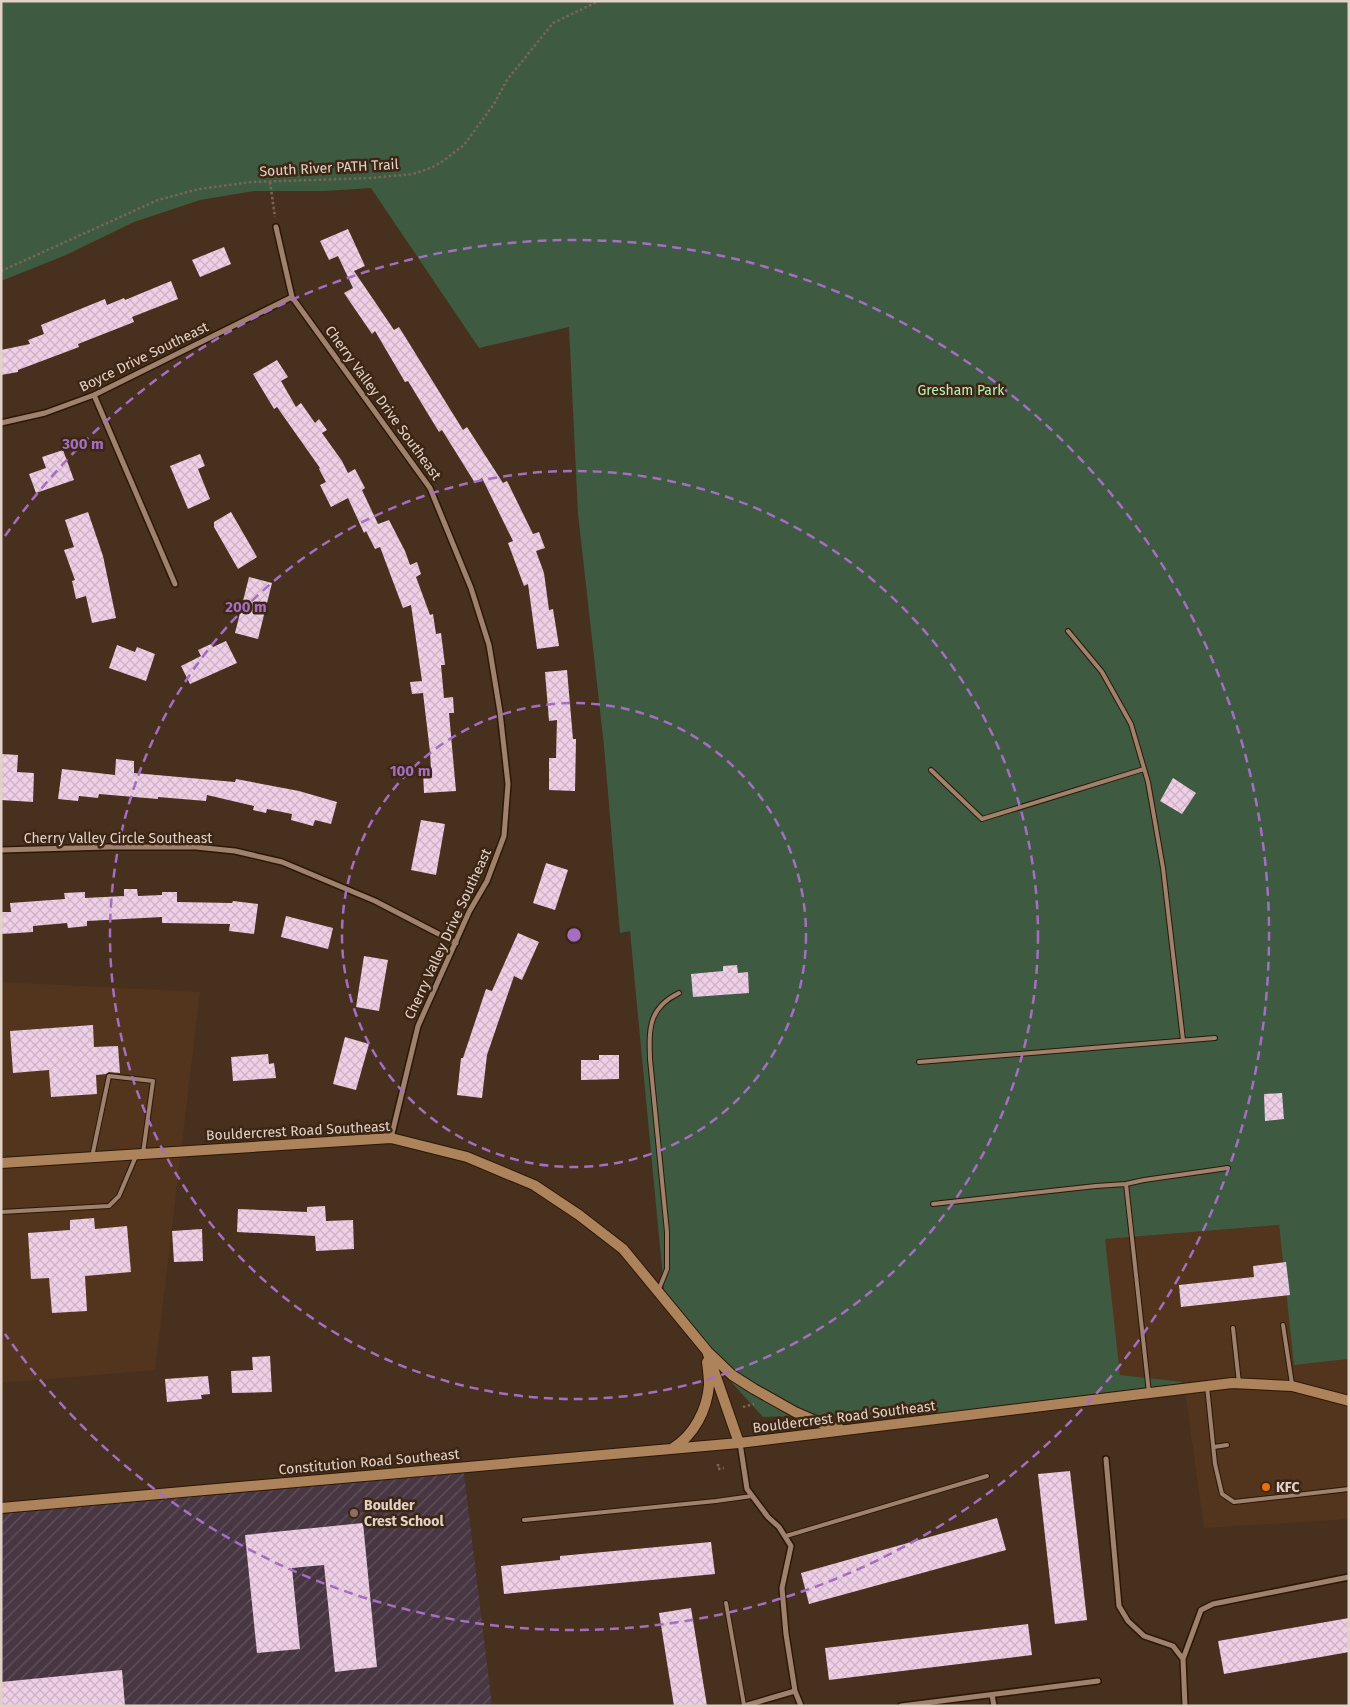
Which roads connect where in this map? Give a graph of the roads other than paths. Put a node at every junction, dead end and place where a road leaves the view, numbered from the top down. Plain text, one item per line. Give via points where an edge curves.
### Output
1 (276, 227) road end
2 (292, 297) junction
3 (94, 395) junction
4 (1, 423) edge
5 (175, 584) dead end
6 (1068, 630) dead end
7 (1144, 769) junction
8 (931, 770) dead end
9 (1, 850) edge
10 (456, 943) junction
11 (679, 993) dead end
12 (1215, 1038) dead end
13 (1183, 1040) junction
14 (919, 1062) dead end
15 (391, 1138) junction
16 (140, 1154) junction
17 (92, 1157) junction
18 (1, 1163) edge
19 (1228, 1168) dead end
20 (1126, 1184) junction
21 (933, 1204) dead end
22 (1, 1212) edge
23 (658, 1291) junction
24 (1283, 1325) dead end
25 (1233, 1328) dead end
26 (707, 1351) junction
27 (1238, 1384) junction
28 (1208, 1386) junction
29 (1292, 1386) junction
30 (1149, 1393) junction
31 (1349, 1401) edge
32 (845, 1430) junction
33 (740, 1443) junction
34 (1227, 1446) dead end
35 (1214, 1447) junction
36 (672, 1448) junction
37 (1106, 1459) dead end
38 (987, 1476) dead end
39 (1349, 1489) edge
40 (752, 1496) junction
41 (1, 1508) edge
42 (524, 1520) dead end
43 (786, 1536) junction
44 (1349, 1577) edge
45 (726, 1603) dead end
46 (1183, 1659) junction
47 (1098, 1681) dead end
48 (795, 1691) junction
49 (992, 1695) junction
50 (744, 1705) edge
51 (801, 1706) edge
52 (901, 1706) edge
53 (994, 1706) edge
54 (1185, 1706) edge

1 - 2 street, Cherry Valley Drive Southeast
2 - 3 street, Boyce Drive Southeast
2 - 10 street, Cherry Valley Drive Southeast via 430,488 471,588 489,645 508,784 504,836 488,881 469,912
3 - 4 street, Boyce Drive Southeast via 45,413
3 - 5 street
6 - 7 lane via 1102,672 1131,724
7 - 8 lane via 982,819
7 - 13 lane via 1163,868
9 - 10 street, Cherry Valley Circle Southeast via 196,847 234,852 291,865 375,901
10 - 15 street, Cherry Valley Drive Southeast via 418,1026
11 - 23 lane via 666,999 659,1007 651,1020 649,1035 667,1232 667,1269
12 - 13 lane
13 - 14 lane
15 - 16 street, Bouldercrest Road Southeast
15 - 23 street, Bouldercrest Road Southeast via 467,1157 534,1184 623,1249
16 - 17 street, Bouldercrest Road Southeast
16 - 17 lane via 152,1081 110,1076
16 - 22 lane via 119,1196 109,1206
17 - 18 street, Bouldercrest Road Southeast
19 - 20 lane
20 - 21 lane
20 - 30 lane
23 - 26 street, Bouldercrest Road Southeast
24 - 29 lane
25 - 27 lane
26 - 32 street via 732,1375 754,1390 802,1416
26 - 33 street, Bouldercrest Road Southeast
26 - 36 street via 709,1385 705,1403 684,1441
27 - 28 street, Bouldercrest Road Southeast
27 - 29 street, Bouldercrest Road Southeast
28 - 30 street, Bouldercrest Road Southeast
28 - 35 lane
29 - 31 street, Bouldercrest Road Southeast
30 - 32 street, Bouldercrest Road Southeast
32 - 33 street, Bouldercrest Road Southeast
33 - 36 street, Constitution Road Southeast
33 - 40 street via 747,1489
34 - 35 lane
35 - 39 lane via 1222,1494 1234,1502
36 - 41 street, Constitution Road Southeast
37 - 46 street via 1119,1606 1128,1621 1144,1636 1173,1646
38 - 43 lane
40 - 42 lane
40 - 43 street
43 - 48 street via 791,1546 782,1588
44 - 46 street via 1213,1604 1201,1610
45 - 50 lane
46 - 54 street
47 - 49 street
48 - 50 street
48 - 51 street
49 - 52 street
49 - 53 street

